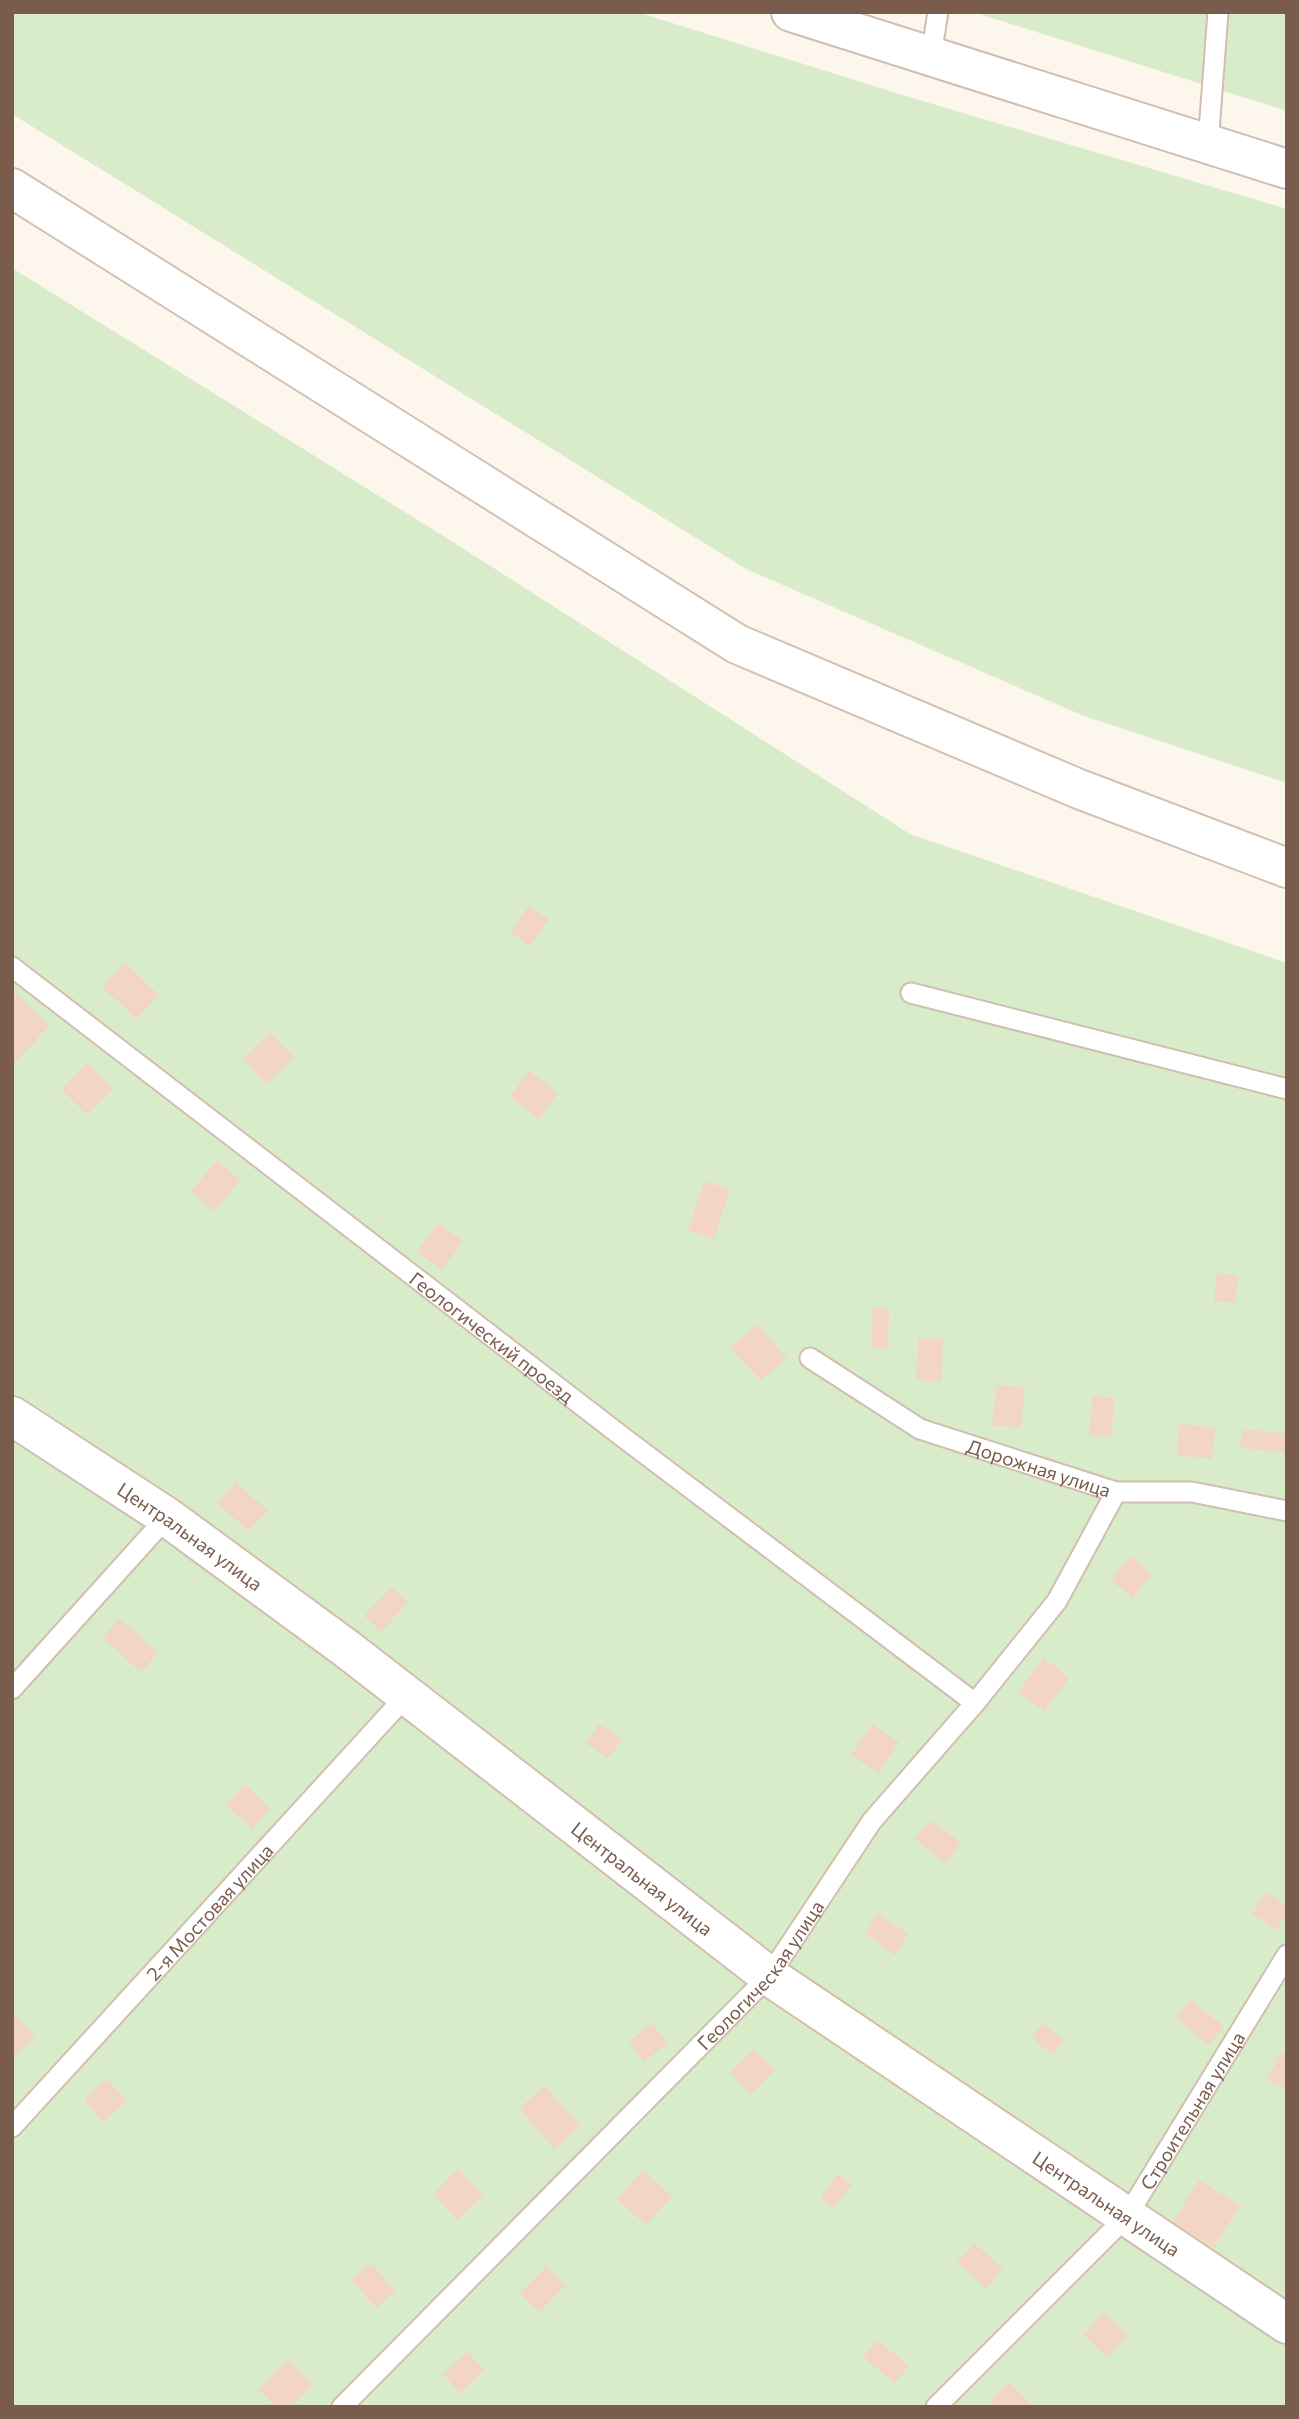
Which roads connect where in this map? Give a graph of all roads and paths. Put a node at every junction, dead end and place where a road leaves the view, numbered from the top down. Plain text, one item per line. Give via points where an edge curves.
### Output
1 (791, 12) edge
2 (939, 12) edge
3 (1218, 12) edge
4 (930, 56) junction
5 (1208, 145) junction
6 (1287, 169) edge
7 (12, 188) edge
8 (1287, 868) edge
9 (12, 967) edge
10 (911, 993) dead end
11 (1287, 1089) edge
12 (810, 1359) dead end
13 (12, 1416) edge
14 (1116, 1492) junction
15 (1287, 1511) edge
16 (167, 1517) junction
17 (12, 1689) edge
18 (407, 1695) junction
19 (975, 1703) junction
20 (1287, 1955) edge
21 (769, 1976) junction
22 (12, 2127) edge
23 (1127, 2216) junction
24 (1287, 2324) edge
25 (342, 2407) edge
26 (936, 2407) edge

1 - 4 street
2 - 4 lane
3 - 5 lane
4 - 5 street
5 - 6 street
7 - 8 street via 737,644 1079,789
9 - 19 lane, Геологический проезд
10 - 11 lane
12 - 14 lane, Дорожная улица via 920,1429
13 - 16 street, Центральная улица
14 - 15 lane, Дорожная улица via 1192,1492
14 - 19 lane, Геологическая улица via 1057,1601
16 - 17 lane
16 - 18 street, Центральная улица
18 - 21 street, Центральная улица
18 - 22 lane, 2-я Мостовая улица
19 - 21 lane, Геологическая улица via 872,1821
20 - 23 lane, Строительная улица
21 - 23 street, Центральная улица
21 - 25 lane, Геологическая улица
23 - 24 street, Центральная улица
23 - 26 lane, Строительная улица

